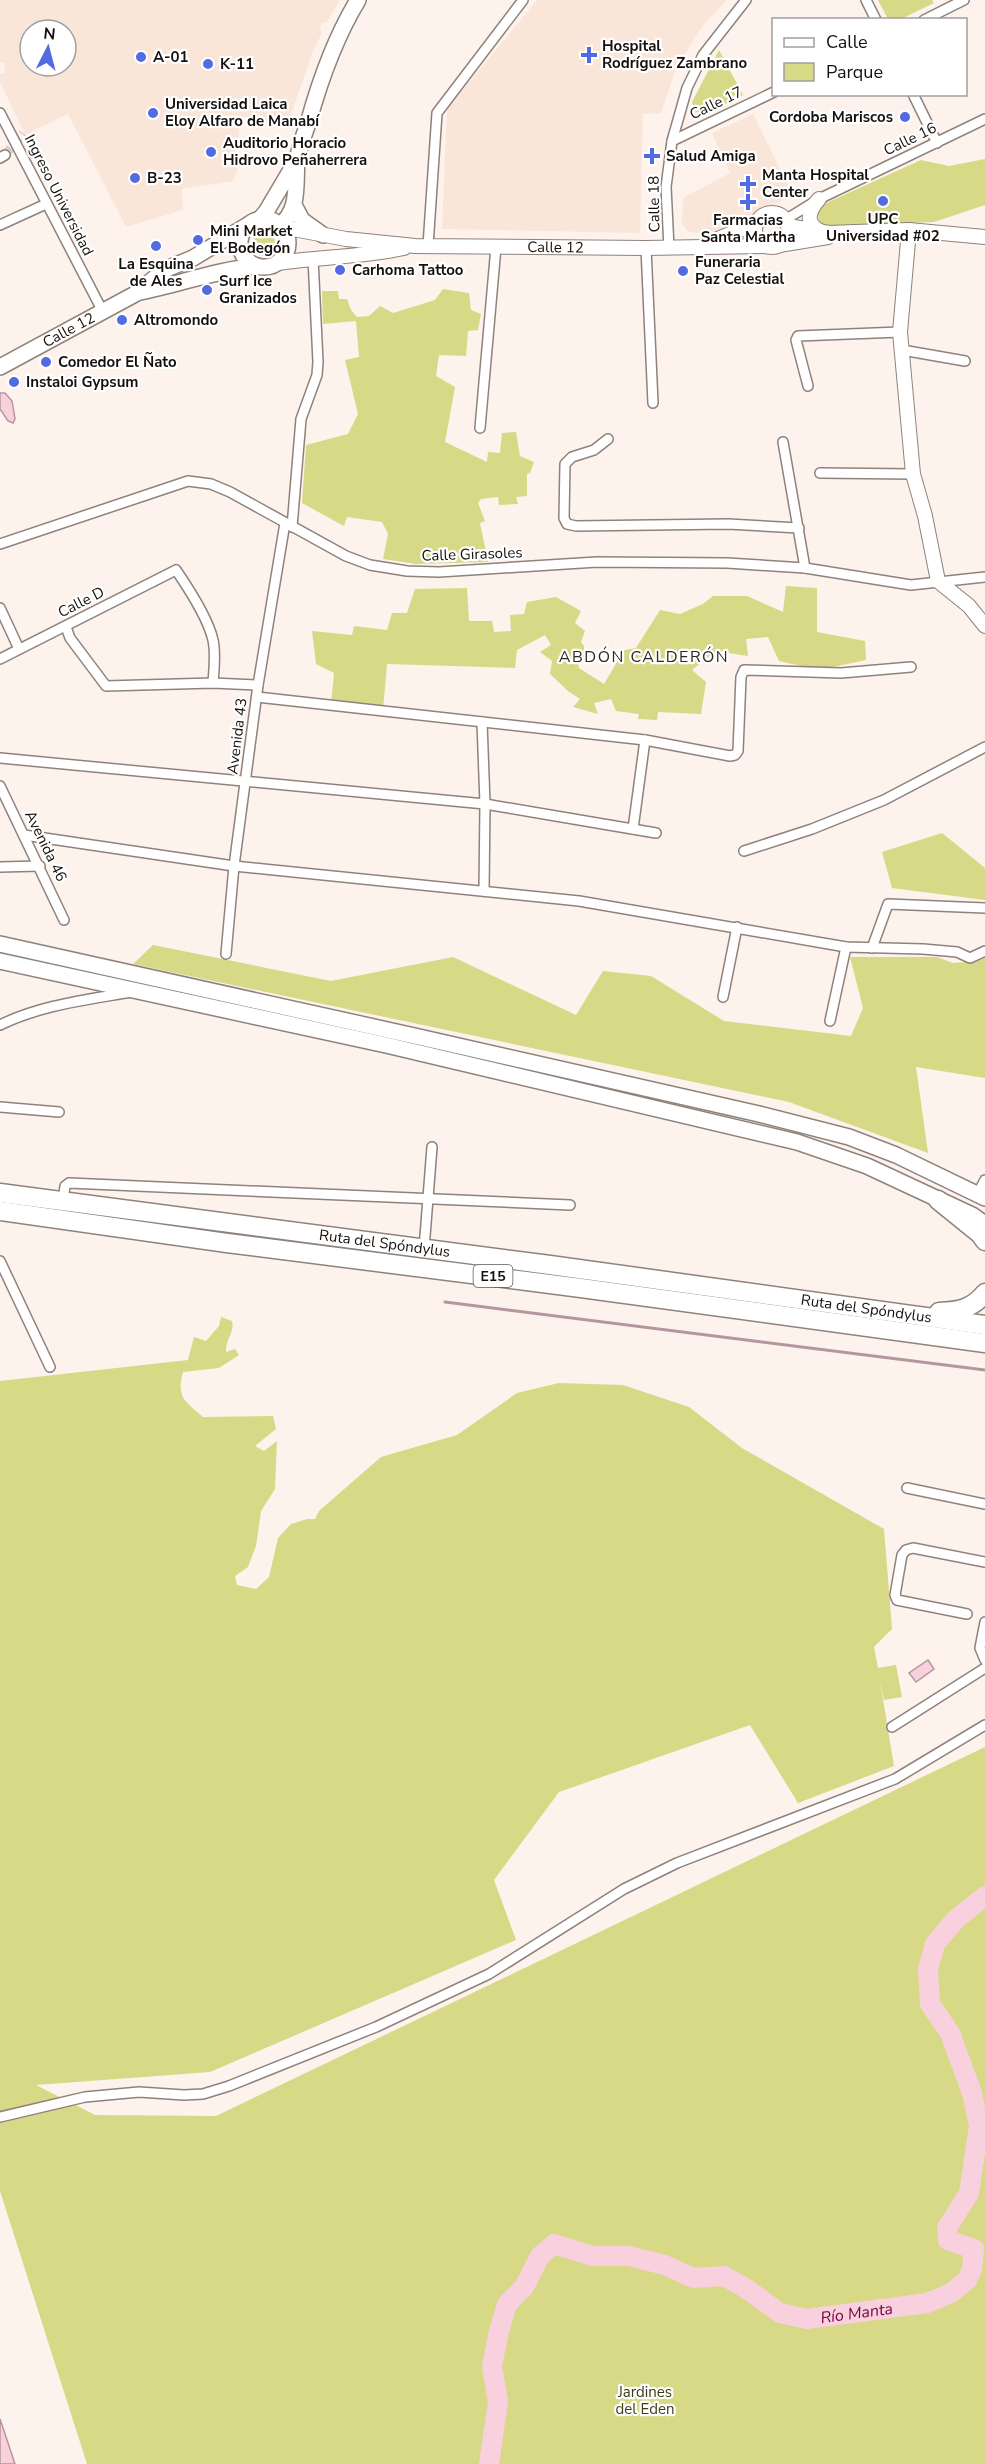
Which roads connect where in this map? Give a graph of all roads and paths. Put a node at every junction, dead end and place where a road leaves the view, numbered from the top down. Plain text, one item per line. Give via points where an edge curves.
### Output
1 (358, 0) edge
2 (523, 0) edge
3 (746, 0) edge
4 (866, 0) edge
5 (964, 0) edge
6 (875, 18) edge
7 (928, 18) edge
8 (772, 93) edge
9 (914, 96) edge
10 (0, 113) edge
11 (985, 119) edge
12 (672, 141) junction
13 (937, 143) junction
14 (298, 158) junction
15 (819, 199) junction
16 (46, 204) junction
17 (294, 205) junction
18 (254, 222) junction
19 (757, 223) junction
20 (787, 223) junction
21 (0, 225) edge
22 (282, 226) junction
23 (909, 230) junction
24 (820, 231) junction
25 (857, 233) junction
26 (323, 235) junction
27 (985, 237) edge
28 (412, 246) junction
29 (428, 246) junction
30 (700, 246) junction
31 (774, 246) junction
32 (496, 247) junction
33 (646, 248) junction
34 (669, 248) junction
35 (313, 258) junction
36 (277, 263) junction
37 (257, 266) junction
38 (137, 293) junction
39 (102, 310) junction
40 (900, 332) junction
41 (902, 350) junction
42 (965, 361) dead end
43 (0, 367) edge
44 (808, 386) dead end
45 (653, 403) dead end
46 (480, 428) dead end
47 (608, 439) dead end
48 (783, 442) dead end
49 (820, 473) dead end
50 (913, 474) junction
51 (288, 525) junction
52 (799, 528) junction
53 (0, 544) edge
54 (805, 568) junction
55 (985, 577) edge
56 (938, 581) junction
57 (0, 608) edge
58 (985, 626) edge
59 (66, 627) junction
60 (19, 649) junction
61 (0, 659) edge
62 (911, 667) dead end
63 (213, 683) junction
64 (258, 685) junction
65 (257, 697) junction
66 (482, 722) junction
67 (645, 740) junction
68 (985, 747) edge
69 (0, 758) edge
70 (247, 783) junction
71 (0, 786) edge
72 (484, 804) junction
73 (633, 829) junction
74 (656, 833) dead end
75 (24, 835) junction
76 (744, 851) dead end
77 (40, 866) junction
78 (234, 866) junction
79 (0, 867) edge
80 (483, 891) junction
81 (985, 908) edge
82 (64, 920) dead end
83 (737, 927) junction
84 (0, 944) edge
85 (846, 947) junction
86 (872, 948) junction
87 (985, 951) edge
88 (226, 954) dead end
89 (0, 961) edge
90 (136, 991) junction
91 (723, 997) dead end
92 (830, 1021) dead end
93 (0, 1025) edge
94 (0, 1107) edge
95 (59, 1112) dead end
96 (432, 1147) dead end
97 (983, 1191) edge
98 (0, 1193) edge
99 (428, 1199) junction
100 (938, 1200) junction
101 (63, 1201) junction
102 (570, 1205) dead end
103 (0, 1211) edge
104 (985, 1224) edge
105 (985, 1241) edge
106 (424, 1249) junction
107 (0, 1261) edge
108 (985, 1293) edge
109 (893, 1313) junction
110 (985, 1326) edge
111 (985, 1343) edge
112 (50, 1367) dead end
113 (907, 1488) dead end
114 (985, 1504) edge
115 (985, 1562) edge
116 (967, 1614) dead end
117 (985, 1623) edge
118 (984, 1657) edge
119 (985, 1668) edge
120 (971, 1678) junction
121 (985, 1725) edge
122 (892, 1727) dead end
123 (0, 2117) edge

1 - 14 main road via 332,46
2 - 29 street via 437,113
3 - 12 street, Calle 18 via 703,55 687,88
4 - 6 street
5 - 7 street
8 - 12 street, Calle 17
9 - 13 street
10 - 16 street, Ingreso Universidad
11 - 13 street, Calle 16
12 - 34 street, Calle 18 via 666,187
13 - 15 street, Calle 16
14 - 17 main road
14 - 18 main road via 276,196
15 - 20 street, Calle 16
15 - 24 main road via 809,217 812,226
16 - 21 street
16 - 39 street, Ingreso Universidad
17 - 22 main road
17 - 26 main road via 302,220
18 - 22 main road via 272,220
18 - 37 main road via 241,237 245,258
18 - 38 main road, Calle 12 via 193,258 164,270
19 - 20 main road via 768,213 778,214
19 - 30 main road, Calle 12
19 - 31 main road via 758,238
20 - 24 main road, Calle 12
20 - 31 main road via 785,240
22 - 26 main road, Calle 12
22 - 36 main road via 288,247
23 - 25 main road, Calle 12
23 - 27 main road, Calle 12
23 - 40 main road
24 - 25 main road, Calle 12
25 - 31 main road, Calle 12
26 - 28 main road, Calle 12
28 - 29 main road, Calle 12
28 - 35 main road, Calle 12 via 377,254
29 - 32 main road, Calle 12
30 - 31 main road, Calle 12
30 - 34 main road, Calle 12
32 - 33 main road, Calle 12
32 - 46 street
33 - 34 main road, Calle 12
33 - 45 street
35 - 36 main road, Calle 12
35 - 51 street, Avenida 43 via 317,375 301,419
36 - 37 main road
37 - 38 main road, Calle 12 via 210,273
38 - 39 main road, Calle 12
39 - 43 main road, Calle 12
40 - 41 main road
40 - 44 street via 798,336
41 - 42 street
41 - 50 main road
47 - 52 street via 565,464 567,524
48 - 52 street
49 - 50 street
50 - 56 main road
51 - 53 street, Calle Girasoles via 230,492 188,481
51 - 54 street, Calle Girasoles via 346,556 370,565 407,571 597,562
51 - 64 street, Avenida 43
52 - 54 street
54 - 56 street, Calle Girasoles via 889,583
55 - 56 street, Calle Girasoles
56 - 58 main road via 969,606
57 - 60 street
59 - 60 street, Calle D
59 - 63 street via 106,686
59 - 63 street, Calle D via 176,570 213,639
60 - 61 street, Calle D
62 - 67 street via 841,673 744,670 735,755
63 - 64 street
64 - 65 street, Avenida 43
65 - 66 street
65 - 70 street, Avenida 43
66 - 67 street
66 - 72 street
67 - 73 street
68 - 76 street via 884,800
69 - 70 street
70 - 72 street
70 - 78 street, Avenida 43
71 - 75 street, Avenida 46
72 - 73 street
72 - 80 street
73 - 74 street
75 - 77 street, Avenida 46
75 - 78 street
77 - 79 street
77 - 82 street, Avenida 46
78 - 80 street
78 - 88 street, Avenida 43
80 - 83 street
81 - 86 street via 888,904
83 - 85 street
83 - 91 street
84 - 97 main road via 838,1134
85 - 86 street
85 - 92 street
86 - 87 street via 957,952 970,958
89 - 90 main road
90 - 93 street via 62,1004
90 - 100 main road via 787,1139 857,1162
94 - 95 street
96 - 99 street
98 - 101 highway, Ruta del Spóndylus / E15
99 - 101 street via 69,1183
99 - 102 street
99 - 106 street
100 - 104 main road
100 - 105 highway
101 - 106 highway, Ruta del Spóndylus / E15
103 - 111 highway, Ruta del Spóndylus / E15
106 - 109 highway, Ruta del Spóndylus / E15
107 - 112 street
108 - 109 highway via 976,1303 959,1311
109 - 110 highway, Ruta del Spóndylus / E15
113 - 114 street
115 - 116 street via 913,1548 902,1555 897,1600
117 - 118 street via 980,1648
118 - 120 street
119 - 120 street
120 - 122 street
121 - 123 street via 895,1779 677,1863 624,1889 489,1974 376,2027 229,2086 194,2094 139,2092 84,2097

